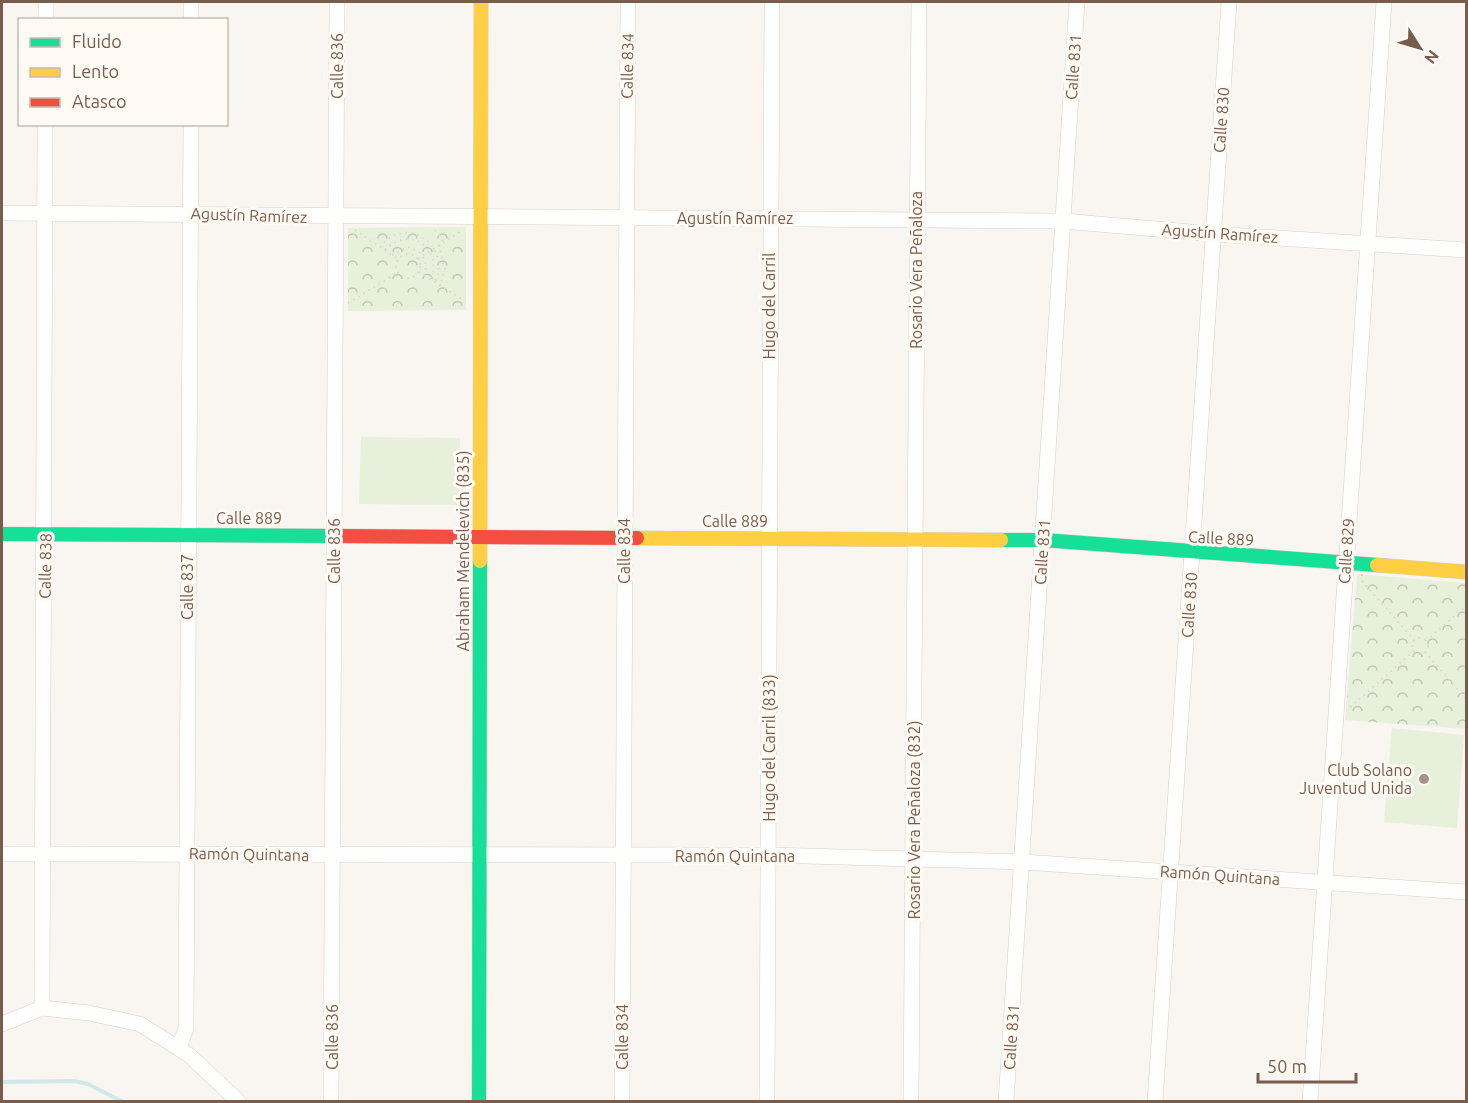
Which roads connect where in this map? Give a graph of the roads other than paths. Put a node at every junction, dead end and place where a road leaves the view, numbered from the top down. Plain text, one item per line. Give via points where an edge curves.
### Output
1 (46, 2) edge
2 (191, 2) edge
3 (338, 2) edge
4 (481, 2) edge
5 (628, 2) edge
6 (772, 2) edge
7 (919, 2) edge
8 (1077, 2) edge
9 (1229, 2) edge
10 (1384, 2) edge
11 (46, 18) edge
12 (191, 18) edge
13 (45, 126) edge
14 (191, 126) edge
15 (2, 213) edge
16 (191, 213) junction
17 (45, 214) junction
18 (336, 217) junction
19 (480, 217) junction
20 (625, 218) junction
21 (770, 218) junction
22 (916, 220) junction
23 (1063, 221) junction
24 (1214, 234) junction
25 (1367, 243) junction
26 (1467, 250) edge
27 (2, 534) edge
28 (45, 534) junction
29 (187, 535) junction
30 (334, 535) junction
31 (480, 536) junction
32 (624, 537) junction
33 (768, 538) junction
34 (915, 539) junction
35 (1043, 540) junction
36 (1193, 554) junction
37 (1345, 562) junction
38 (1467, 572) edge
39 (186, 853) junction
40 (2, 854) edge
41 (41, 854) junction
42 (333, 855) junction
43 (769, 855) junction
44 (480, 857) junction
45 (623, 857) junction
46 (914, 859) junction
47 (1023, 862) junction
48 (1170, 871) junction
49 (1326, 882) junction
50 (1467, 892) edge
51 (42, 1008) junction
52 (2, 1024) edge
53 (179, 1047) junction
54 (239, 1101) edge
55 (331, 1101) edge
56 (478, 1101) edge
57 (622, 1101) edge
58 (767, 1101) edge
59 (911, 1101) edge
60 (1006, 1101) edge
61 (1155, 1101) edge
62 (1310, 1101) edge

1 - 11 street
2 - 12 street
3 - 18 street, Calle 836
4 - 19 street, Abraham Mendelevich (835)
5 - 20 street, Calle 834
6 - 21 street, Hugo del Carril
7 - 22 street, Rosario Vera Peñaloza
8 - 23 street, Calle 831
9 - 24 street, Calle 830
10 - 25 street, Calle 829
13 - 17 street, Calle 838
14 - 16 street, Calle 837
15 - 17 street, Agustín Ramírez
16 - 17 street, Agustín Ramírez
16 - 18 street, Agustín Ramírez
16 - 29 street, Calle 837
17 - 28 street, Calle 838
18 - 19 street, Agustín Ramírez
18 - 30 street, Calle 836
19 - 20 street, Agustín Ramírez
19 - 31 street, Abraham Mendelevich (835)
20 - 21 street, Agustín Ramírez
20 - 32 street, Calle 834
21 - 22 street, Agustín Ramírez
21 - 33 street, Hugo del Carril
22 - 23 street, Agustín Ramírez
22 - 34 street, Rosario Vera Peñaloza
23 - 24 street, Agustín Ramírez
23 - 35 street, Calle 831
24 - 25 street, Agustín Ramírez
24 - 36 street, Calle 830
25 - 26 street, Agustín Ramírez
25 - 37 street, Calle 829
27 - 28 street, Calle 889
28 - 29 street, Calle 889
28 - 41 street, Calle 838
29 - 30 street, Calle 889
29 - 39 street, Calle 837
30 - 31 street, Calle 889
30 - 42 street, Calle 836
31 - 32 street, Calle 889
31 - 44 street, Abraham Mendelevich (835)
32 - 33 street, Calle 889
32 - 45 street, Calle 834
33 - 34 street, Calle 889
33 - 43 street, Hugo del Carril (833)
34 - 35 street, Calle 889
34 - 46 street, Rosario Vera Peñaloza (832)
35 - 36 street, Calle 889
35 - 47 street, Calle 831
36 - 37 street, Calle 889
36 - 48 street, Calle 830
37 - 38 street, Calle 889
37 - 49 street, Calle 829
39 - 41 street, Ramón Quintana
39 - 42 street, Ramón Quintana
39 - 53 street, Calle 837 via 186,1029
40 - 41 street, Ramón Quintana
41 - 51 street, Calle 838
42 - 44 street, Ramón Quintana
42 - 55 street, Calle 836
43 - 45 street, Ramón Quintana
43 - 46 street, Ramón Quintana
43 - 58 street, Hugo del Carril (833)
44 - 45 street, Ramón Quintana
44 - 56 street, Abraham Mendelevich (835)
45 - 57 street, Calle 834
46 - 47 street, Ramón Quintana
46 - 59 street, Rosario Vera Peñaloza (832)
47 - 48 street, Ramón Quintana
47 - 60 street, Calle 831
48 - 49 street, Ramón Quintana
48 - 61 street, Calle 830
49 - 50 street, Ramón Quintana
49 - 62 street, Calle 829
51 - 52 street
51 - 53 street via 129,1021 151,1029
53 - 54 street

